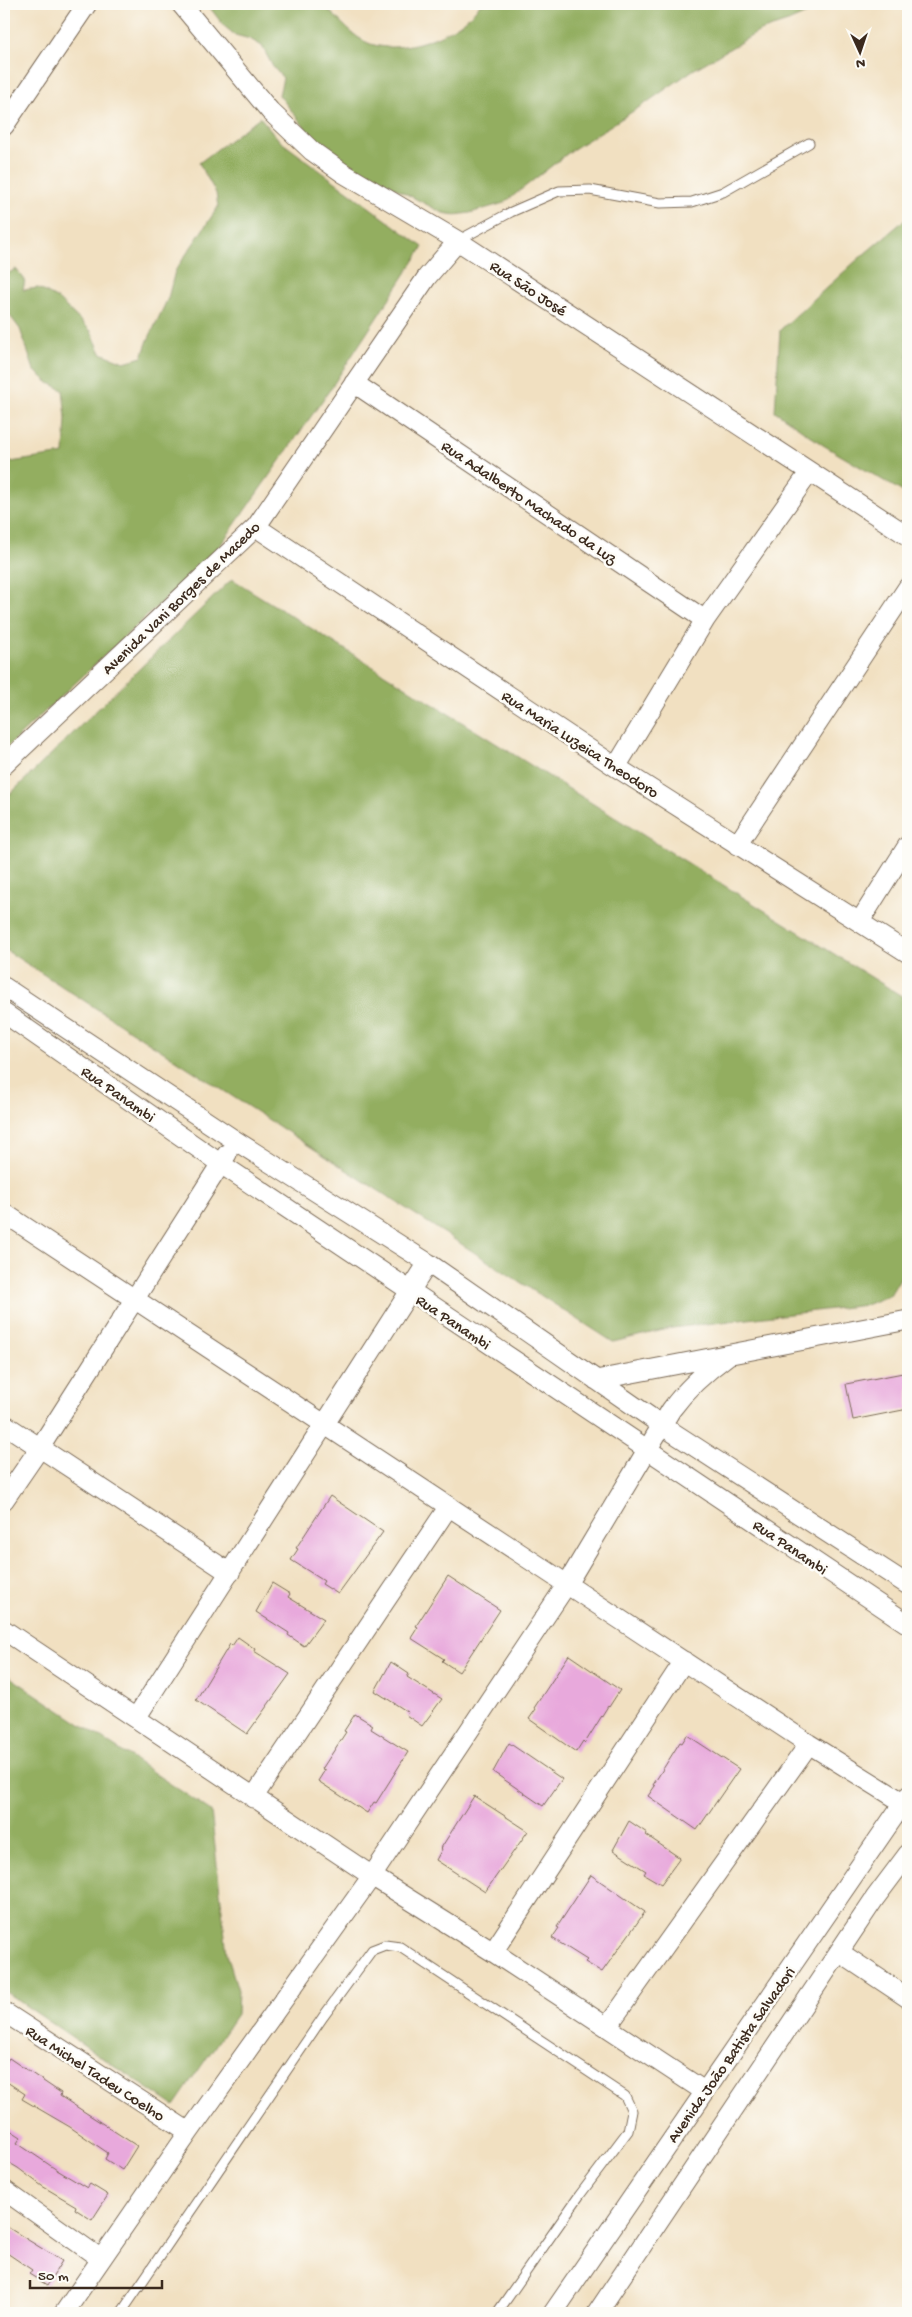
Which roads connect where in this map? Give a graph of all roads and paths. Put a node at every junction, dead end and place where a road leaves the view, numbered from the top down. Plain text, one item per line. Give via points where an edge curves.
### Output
1 (87, 4) edge
2 (181, 4) edge
3 (4, 126) edge
4 (809, 143) dead end
5 (458, 241) junction
6 (354, 383) junction
7 (810, 473) junction
8 (256, 527) junction
9 (908, 536) edge
10 (908, 587) edge
11 (705, 620) junction
12 (4, 765) edge
13 (616, 767) junction
14 (738, 845) junction
15 (908, 845) edge
16 (860, 921) junction
17 (908, 953) edge
18 (4, 987) edge
19 (4, 1013) edge
20 (236, 1141) junction
21 (221, 1164) junction
22 (4, 1213) edge
23 (428, 1263) junction
24 (410, 1291) junction
25 (133, 1298) junction
26 (908, 1320) edge
27 (727, 1356) junction
28 (596, 1380) junction
29 (4, 1424) edge
30 (325, 1424) junction
31 (663, 1426) junction
32 (39, 1448) junction
33 (648, 1450) junction
34 (4, 1500) edge
35 (448, 1506) junction
36 (230, 1573) junction
37 (567, 1584) junction
38 (908, 1585) edge
39 (908, 1624) edge
40 (4, 1630) edge
41 (684, 1661) junction
42 (136, 1718) junction
43 (809, 1744) junction
44 (253, 1798) junction
45 (906, 1799) edge
46 (908, 1854) edge
47 (372, 1876) junction
48 (493, 1952) junction
49 (839, 1952) junction
50 (908, 1998) edge
51 (4, 2012) edge
52 (607, 2027) junction
53 (704, 2091) junction
54 (189, 2132) junction
55 (4, 2190) edge
56 (101, 2259) junction
57 (64, 2313) edge
58 (121, 2313) edge
59 (498, 2313) edge
60 (553, 2313) edge
61 (597, 2313) edge

1 - 3 street
2 - 5 street, Rua São José via 270,111 312,151
4 - 5 lane via 723,192 692,202 660,203 590,190 559,192 511,212
5 - 6 street, Avenida Vani Borges de Macedo via 428,277
5 - 7 street, Rua São José
6 - 8 street, Avenida Vani Borges de Macedo
6 - 11 street, Rua Adalberto Machado da Luz
7 - 9 street, Rua São José
7 - 11 street
8 - 12 street, Avenida Vani Borges de Macedo
8 - 13 street, Rua Maria Luzeica Theodoro
10 - 14 street
11 - 13 street
13 - 14 street, Rua Maria Luzeica Theodoro
14 - 16 street, Rua Maria Luzeica Theodoro
15 - 16 street
16 - 17 street, Rua Maria Luzeica Theodoro
18 - 20 street, Rua Panambi
19 - 21 street, Rua Panambi
20 - 21 street
20 - 23 street, Rua Panambi
21 - 24 street, Rua Panambi
21 - 25 street
22 - 25 street
23 - 24 street
23 - 28 street, Rua Panambi
24 - 30 street
24 - 33 street, Rua Panambi
25 - 30 street
25 - 32 street
26 - 27 street
27 - 28 street
27 - 31 street via 684,1391
28 - 31 street, Rua Panambi
29 - 32 street
30 - 35 street
30 - 36 street
31 - 33 street
31 - 38 street, Rua Panambi
32 - 34 street
32 - 36 street
33 - 37 street
33 - 39 street, Rua Panambi
35 - 37 street
35 - 44 street
36 - 42 street
37 - 41 street
37 - 47 street
40 - 42 street
41 - 43 street
41 - 48 street
42 - 44 street
43 - 45 street
43 - 52 street
44 - 47 street
45 - 53 street, Avenida João Batista Salvadori
46 - 49 street, Avenida João Batista Salvadori
47 - 48 street
47 - 54 street
48 - 52 street
49 - 50 street
49 - 61 street, Avenida João Batista Salvadori
51 - 54 street, Rua Michel Tadeu Coelho
52 - 53 street
53 - 60 street, Avenida João Batista Salvadori
54 - 56 street
55 - 56 street
56 - 57 street
58 - 59 lane via 323,2017 372,1950 385,1945 400,1947 625,2096 632,2111 628,2131

